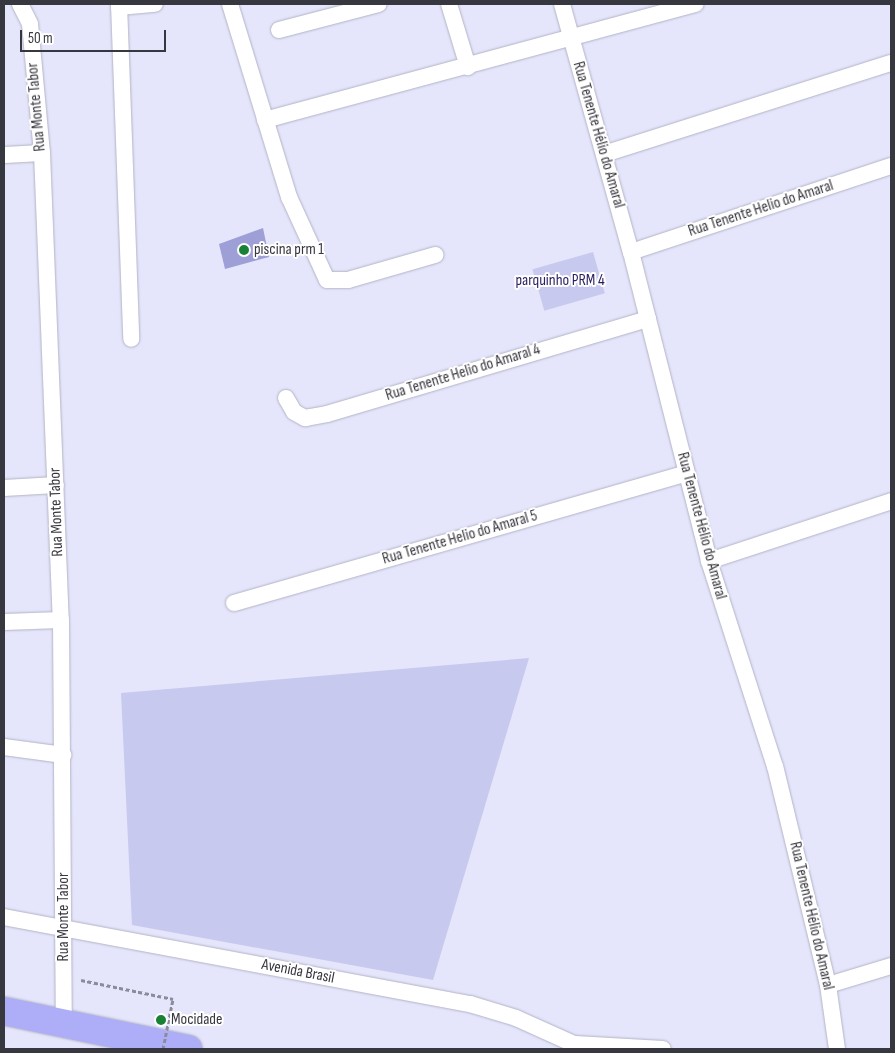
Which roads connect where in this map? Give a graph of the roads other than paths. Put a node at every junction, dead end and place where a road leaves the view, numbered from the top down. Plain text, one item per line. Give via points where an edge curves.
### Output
1 (20, 4) edge
2 (155, 4) edge
3 (230, 4) edge
4 (379, 4) edge
5 (449, 4) edge
6 (562, 4) edge
7 (696, 4) edge
8 (119, 6) edge
9 (279, 30) dead end
10 (572, 40) junction
11 (891, 64) edge
12 (468, 67) junction
13 (264, 120) junction
14 (42, 153) junction
15 (604, 154) junction
16 (4, 155) edge
17 (891, 166) edge
18 (631, 252) junction
19 (434, 256) dead end
20 (648, 319) junction
21 (131, 339) dead end
22 (286, 398) dead end
23 (686, 473) junction
24 (56, 485) junction
25 (4, 488) edge
26 (891, 502) edge
27 (709, 561) junction
28 (234, 604) dead end
29 (61, 620) junction
30 (4, 622) edge
31 (4, 747) edge
32 (63, 754) junction
33 (4, 918) edge
34 (65, 928) junction
35 (891, 966) edge
36 (828, 985) junction
37 (4, 1004) edge
38 (16, 1013) edge
39 (64, 1023) junction
40 (580, 1046) edge
41 (188, 1049) edge
42 (663, 1049) edge
43 (837, 1049) edge

1 - 14 street, Rua Monte Tabor via 30,24
2 - 8 street
3 - 13 street
4 - 9 street
5 - 12 street
6 - 10 street, Rua Tenente Hélio do Amaral
7 - 10 street
8 - 21 street
10 - 12 street
10 - 15 street, Rua Tenente Hélio do Amaral
11 - 15 street
12 - 13 street
13 - 19 street via 289,197 328,280 348,280
14 - 16 street
14 - 24 street, Rua Monte Tabor
15 - 18 street, Rua Tenente Hélio do Amaral
17 - 18 street, Rua Tenente Helio do Amaral
18 - 20 street, Rua Tenente Hélio do Amaral
20 - 22 street, Rua Tenente Helio do Amaral 4 via 328,414 305,418 294,412
20 - 23 street, Rua Tenente Hélio do Amaral
23 - 27 street, Rua Tenente Hélio do Amaral
23 - 28 street, Rua Tenente Helio do Amaral 5
24 - 25 street
24 - 29 street, Rua Monte Tabor
26 - 27 street
27 - 36 street, Rua Tenente Hélio do Amaral via 775,766
29 - 30 street
29 - 32 street, Rua Monte Tabor
31 - 32 street
32 - 34 street, Rua Monte Tabor
33 - 34 street, Avenida Brasil
34 - 39 street, Rua Monte Tabor
34 - 40 street, Avenida Brasil via 470,1004
35 - 36 street
36 - 43 street, Rua Tenente Hélio do Amaral
37 - 38 highway
38 - 39 highway
39 - 41 highway
40 - 42 street, Avenida Brasil

